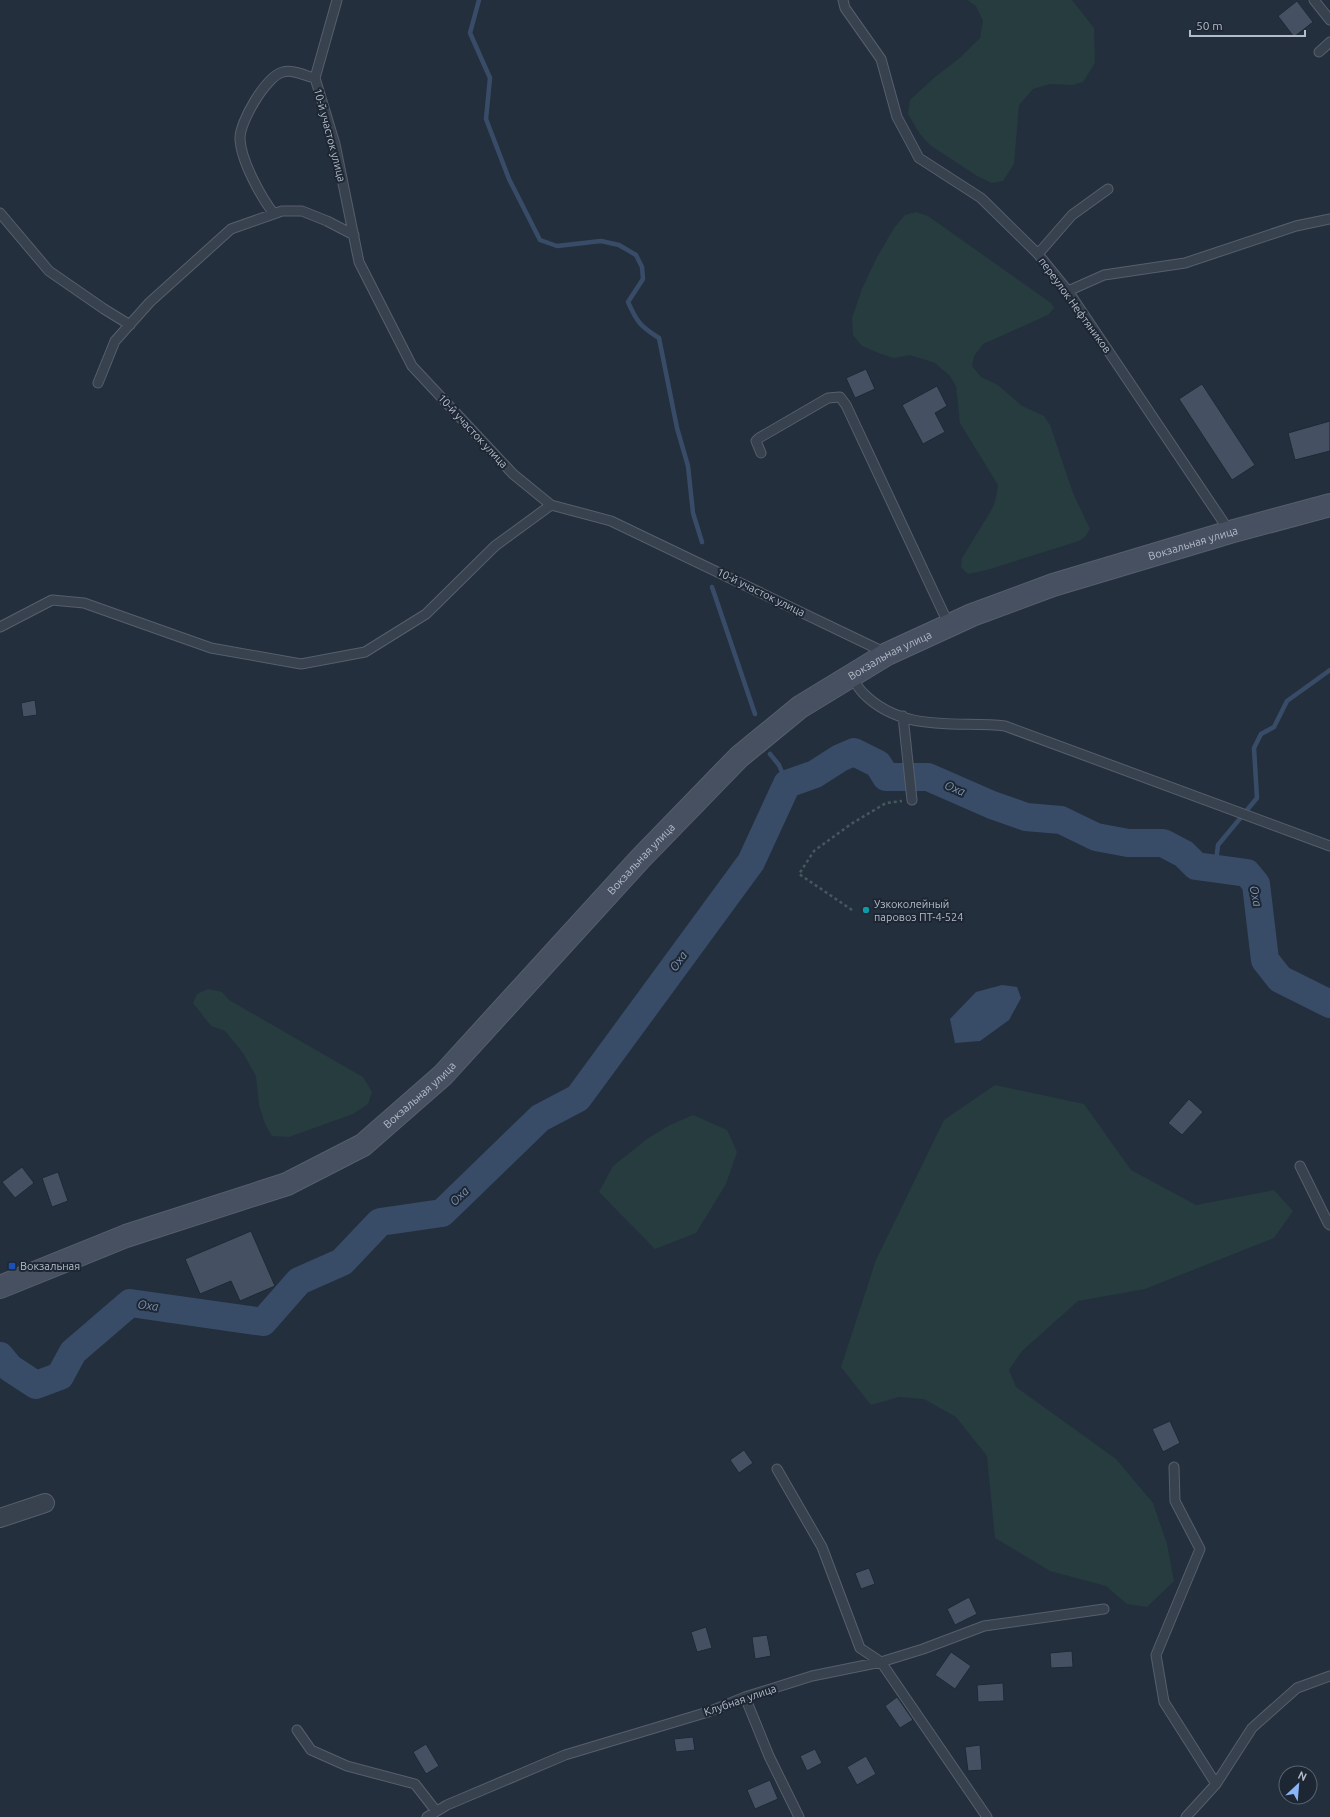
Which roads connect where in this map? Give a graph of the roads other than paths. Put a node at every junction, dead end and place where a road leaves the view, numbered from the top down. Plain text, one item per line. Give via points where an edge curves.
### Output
1 (337, 0) edge
2 (843, 0) edge
3 (1314, 0) edge
4 (1330, 20) edge
5 (1330, 42) edge
6 (1319, 52) dead end
7 (315, 78) junction
8 (1108, 189) dead end
9 (0, 213) edge
10 (274, 214) junction
11 (1330, 219) edge
12 (354, 235) junction
13 (1038, 254) junction
14 (1068, 291) junction
15 (130, 325) junction
16 (98, 383) dead end
17 (761, 453) dead end
18 (551, 505) junction
19 (1330, 505) edge
20 (1230, 532) junction
21 (949, 625) junction
22 (0, 627) edge
23 (887, 654) junction
24 (851, 676) junction
25 (903, 716) junction
26 (911, 796) road end
27 (1330, 846) edge
28 (1300, 1166) dead end
29 (1330, 1224) edge
30 (0, 1287) edge
31 (1174, 1467) dead end
32 (777, 1469) dead end
33 (45, 1503) dead end
34 (0, 1518) edge
35 (1104, 1609) dead end
36 (881, 1662) junction
37 (1330, 1676) edge
38 (745, 1697) junction
39 (297, 1730) dead end
40 (1216, 1784) junction
41 (436, 1811) junction
42 (427, 1817) edge
43 (799, 1817) edge
44 (987, 1817) edge
45 (1186, 1817) edge

1 - 7 lane, 10-й участок улица
2 - 13 lane, переулок Нефтяников via 845,8 881,59 897,117 919,158 981,198
3 - 4 lane
5 - 6 lane
7 - 10 lane via 289,71 275,75 262,91 243,126 240,139 246,162 260,194
7 - 12 lane, 10-й участок улица via 335,144
8 - 13 lane via 1072,215
9 - 15 lane via 50,271 104,310
10 - 12 lane via 282,211 302,211
10 - 15 lane via 231,229 150,302
11 - 14 lane via 1296,226 1185,263 1104,275
12 - 18 lane, 10-й участок улица via 359,262 412,366 513,474
13 - 14 lane, переулок Нефтяников
14 - 20 lane, переулок Нефтяников
15 - 16 lane via 115,341
17 - 21 lane via 756,441 759,438 828,398 840,397
18 - 22 lane via 495,546 426,614 365,652 300,664 211,648 84,603 52,600
18 - 23 lane, 10-й участок улица via 611,521
19 - 20 street, Вокзальная улица
20 - 21 street, Вокзальная улица via 1053,586 972,614
21 - 23 street, Вокзальная улица
23 - 24 street, Вокзальная улица
24 - 25 lane via 863,693 880,706
24 - 30 street, Вокзальная улица via 800,707 739,757 640,859 443,1076 363,1145 287,1184 126,1236
25 - 26 lane
25 - 27 lane via 926,723 1005,726
28 - 29 lane
31 - 40 lane via 1175,1501 1200,1549 1156,1655 1164,1702
32 - 36 lane via 822,1547 860,1648
33 - 34 street
35 - 36 lane, Клубная улица via 984,1626
36 - 38 lane, Клубная улица via 812,1676
36 - 44 lane
37 - 40 lane via 1297,1688 1252,1728
38 - 41 lane, Клубная улица via 708,1712 565,1755
38 - 43 lane via 769,1756
39 - 41 lane via 311,1750 348,1766 416,1784
40 - 45 lane
41 - 42 lane, Клубная улица

